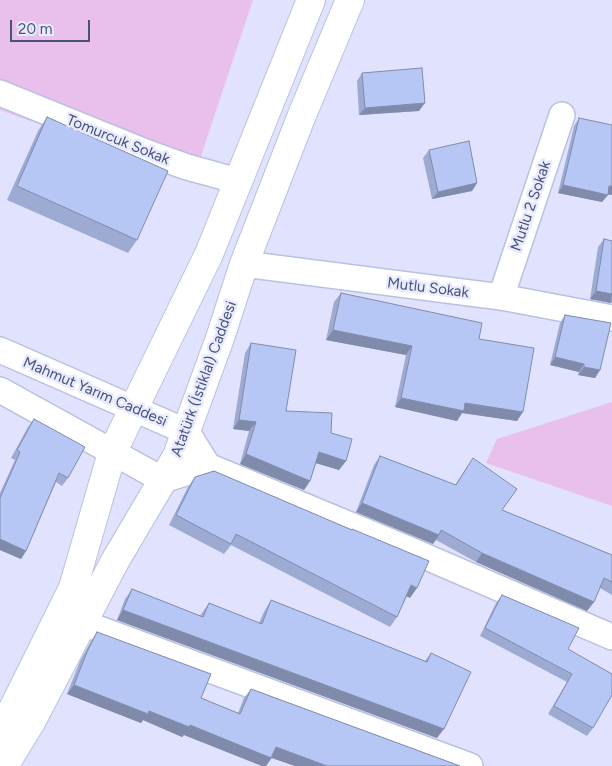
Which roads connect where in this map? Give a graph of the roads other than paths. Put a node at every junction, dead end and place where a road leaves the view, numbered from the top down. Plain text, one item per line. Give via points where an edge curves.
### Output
1 (311, 0) edge
2 (350, 0) edge
3 (0, 93) edge
4 (562, 116) dead end
5 (238, 181) junction
6 (244, 264) junction
7 (500, 297) junction
8 (612, 318) edge
9 (0, 350) edge
10 (0, 390) edge
11 (134, 408) junction
12 (187, 432) junction
13 (112, 453) junction
14 (208, 466) junction
15 (163, 480) junction
16 (83, 623) junction
17 (612, 637) edge
18 (0, 735) edge
19 (4, 766) edge
20 (470, 766) edge

1 - 5 street
2 - 6 street, Atatürk (İstiklal) Caddesi
3 - 5 street, Tomurcuk Sokak via 180,164
4 - 7 street, Mutlu 2 Sokak
5 - 11 street via 209,254
6 - 7 street, Mutlu Sokak
6 - 12 street, Atatürk (İstiklal) Caddesi
7 - 8 street, Mutlu Sokak
9 - 11 street, Mahmut Yarım Caddesi
10 - 13 street
11 - 12 street, Mahmut Yarım Caddesi
11 - 13 street
12 - 14 street
12 - 15 street, Atatürk (İstiklal) Caddesi via 178,456
13 - 15 street
13 - 18 street via 73,588
14 - 15 street
14 - 17 street
15 - 16 street, Atatürk (İstiklal) Caddesi
16 - 19 street, Atatürk (İstiklal) Caddesi
16 - 20 street

